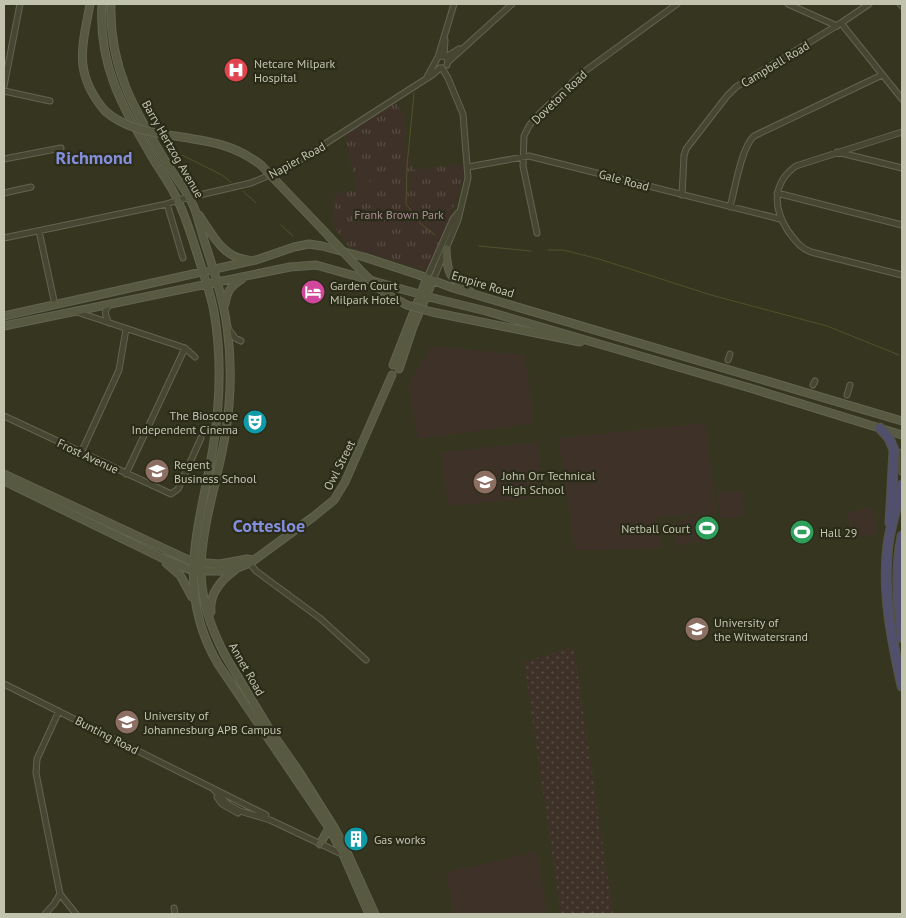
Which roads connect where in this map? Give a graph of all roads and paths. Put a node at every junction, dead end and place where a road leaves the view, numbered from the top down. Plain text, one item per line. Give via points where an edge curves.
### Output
1 (20, 4) edge
2 (90, 4) edge
3 (102, 4) edge
4 (112, 4) edge
5 (454, 4) edge
6 (512, 4) edge
7 (677, 4) edge
8 (788, 4) edge
9 (869, 4) edge
10 (839, 25) junction
11 (443, 62) junction
12 (882, 75) junction
13 (4, 86) edge
14 (4, 91) edge
15 (902, 99) edge
16 (50, 100) dead end
17 (902, 132) edge
18 (61, 148) dead end
19 (836, 152) junction
20 (523, 156) junction
21 (4, 158) edge
22 (468, 167) junction
23 (902, 168) edge
24 (31, 187) dead end
25 (4, 193) edge
26 (777, 193) junction
27 (682, 196) junction
28 (189, 197) junction
29 (178, 200) junction
30 (167, 204) junction
31 (194, 206) junction
32 (730, 207) junction
33 (458, 213) junction
34 (780, 219) junction
35 (902, 225) edge
36 (39, 232) junction
37 (537, 233) dead end
38 (4, 238) edge
39 (446, 249) junction
40 (183, 258) dead end
41 (256, 260) junction
42 (213, 269) junction
43 (202, 272) junction
44 (246, 276) junction
45 (902, 276) edge
46 (430, 279) junction
47 (218, 282) junction
48 (207, 284) junction
49 (424, 295) junction
50 (483, 296) junction
51 (112, 303) junction
52 (55, 305) junction
53 (224, 307) junction
54 (75, 311) junction
55 (4, 316) edge
56 (109, 323) junction
57 (4, 326) edge
58 (227, 327) junction
59 (126, 329) junction
60 (241, 341) dead end
61 (590, 342) junction
62 (185, 348) junction
63 (730, 354) dead end
64 (195, 357) dead end
65 (728, 360) dead end
66 (850, 385) dead end
67 (847, 395) dead end
68 (4, 416) edge
69 (902, 421) edge
70 (880, 428) junction
71 (902, 435) edge
72 (201, 438) dead end
73 (902, 452) edge
74 (81, 453) junction
75 (902, 472) edge
76 (4, 474) edge
77 (126, 474) junction
78 (4, 481) edge
79 (902, 485) edge
80 (890, 536) junction
81 (902, 536) edge
82 (160, 557) junction
83 (250, 561) junction
84 (193, 562) junction
85 (202, 564) junction
86 (237, 568) junction
87 (193, 571) junction
88 (201, 572) junction
89 (196, 607) junction
90 (212, 625) junction
91 (902, 638) edge
92 (366, 660) dead end
93 (4, 684) edge
94 (902, 686) edge
95 (59, 711) junction
96 (295, 772) junction
97 (210, 786) junction
98 (317, 805) junction
99 (329, 828) junction
100 (321, 843) junction
101 (346, 854) junction
102 (60, 894) junction
103 (45, 914) edge
104 (76, 914) edge
105 (369, 914) edge
106 (375, 914) edge

1 - 13 street
2 - 61 main road, bridge via 82,55 83,73 91,92 105,111 120,122 136,129 230,146 245,154 261,165 384,293 407,306 570,341
3 - 29 main road, Barry Hertzog Avenue via 104,52 116,92
4 - 28 main road, Barry Hertzog Avenue via 115,56 127,93
5 - 11 street via 444,39
6 - 11 street, Napier Road via 465,48
7 - 20 street, Doveton Road via 587,69 536,117 526,132
8 - 10 street
9 - 10 street, Campbell Road
10 - 12 street
10 - 27 street, Campbell Road via 731,91 686,149
11 - 22 street via 463,114
11 - 28 street, Napier Road via 427,77 289,167 251,183
12 - 15 street
12 - 32 street via 752,138
14 - 16 street
17 - 19 street
18 - 21 street
19 - 23 street
19 - 26 street via 796,166 787,174
20 - 22 street, Gale Road
20 - 27 street, Gale Road
20 - 37 street, Doveton Road
22 - 33 street via 467,184
24 - 25 street
26 - 34 street
26 - 35 street
27 - 32 street, Gale Road
28 - 29 street, Napier Road
28 - 31 main road, Barry Hertzog Avenue
29 - 30 street, Napier Road
29 - 43 main road, Barry Hertzog Avenue
30 - 36 street, Napier Road
30 - 40 street
31 - 41 main road via 225,251 239,259
31 - 42 main road, Barry Hertzog Avenue
32 - 34 street, Gale Road
33 - 39 street
33 - 46 street
34 - 45 street via 806,250
36 - 38 street, Napier Road
36 - 52 street
39 - 46 street
39 - 50 main road via 451,277
41 - 42 main road, Empire Road
41 - 46 main road, Empire Road via 314,244
42 - 43 main road, Empire Road
42 - 47 main road, Barry Hertzog Avenue
43 - 48 main road, Barry Hertzog Avenue
43 - 52 main road, Empire Road
44 - 47 main road, Empire Road
44 - 49 main road, Empire Road via 313,264
44 - 53 main road via 230,287
46 - 49 main road
46 - 50 main road, Empire Road
47 - 48 main road, Empire Road
47 - 53 main road, Barry Hertzog Avenue
48 - 51 main road, Empire Road
48 - 84 main road, Barry Hertzog Avenue via 218,340 218,402
49 - 61 main road, Empire Road
49 - 83 main road, Owl Street via 396,367 396,375 392,375 334,500
50 - 69 main road, Empire Road
51 - 54 main road, Empire Road
51 - 56 street via 105,312
52 - 55 main road, Empire Road
53 - 58 main road, Barry Hertzog Avenue
54 - 56 street
54 - 57 main road, Empire Road
56 - 59 street
58 - 60 street
58 - 85 main road, Barry Hertzog Avenue via 230,388 226,433
59 - 62 street
59 - 74 street via 119,370
61 - 70 main road, Empire Road
62 - 64 street
62 - 77 street
63 - 65 street
66 - 67 street
68 - 74 street, Frost Avenue
70 - 71 main road, Empire Road
70 - 80 highway via 894,450
72 - 77 street, Frost Avenue via 178,489 172,494
73 - 75 street
74 - 77 street, Frost Avenue
76 - 84 main road
78 - 82 main road
79 - 80 highway
80 - 94 highway via 887,581 893,648
81 - 91 highway via 897,583
82 - 87 main road
82 - 89 main road via 180,575
83 - 85 main road, Owl Street
83 - 86 main road, Owl Street
83 - 92 street via 256,571 322,619
84 - 85 main road
84 - 87 main road, Barry Hertzog Avenue
85 - 88 main road, Barry Hertzog Avenue
86 - 88 main road, Owl Street
86 - 90 main road via 222,580 214,593 210,608
87 - 88 main road
87 - 89 main road, Annet Road
88 - 90 main road, Annet Road
89 - 96 main road, Annet Road via 213,655
90 - 96 main road, Annet Road via 226,657
93 - 95 street, Bunting Road
95 - 97 street, Bunting Road
95 - 102 street via 37,759 36,773
96 - 98 main road, Annet Road
97 - 100 street, Bunting Road
97 - 100 street, Bunting Road via 232,806
98 - 99 main road, Annet Road
98 - 101 main road, Annet Road
99 - 100 main road
99 - 101 main road, Annet Road
100 - 101 street, Bunting Road
101 - 105 main road
101 - 106 main road
102 - 103 street
102 - 104 street

